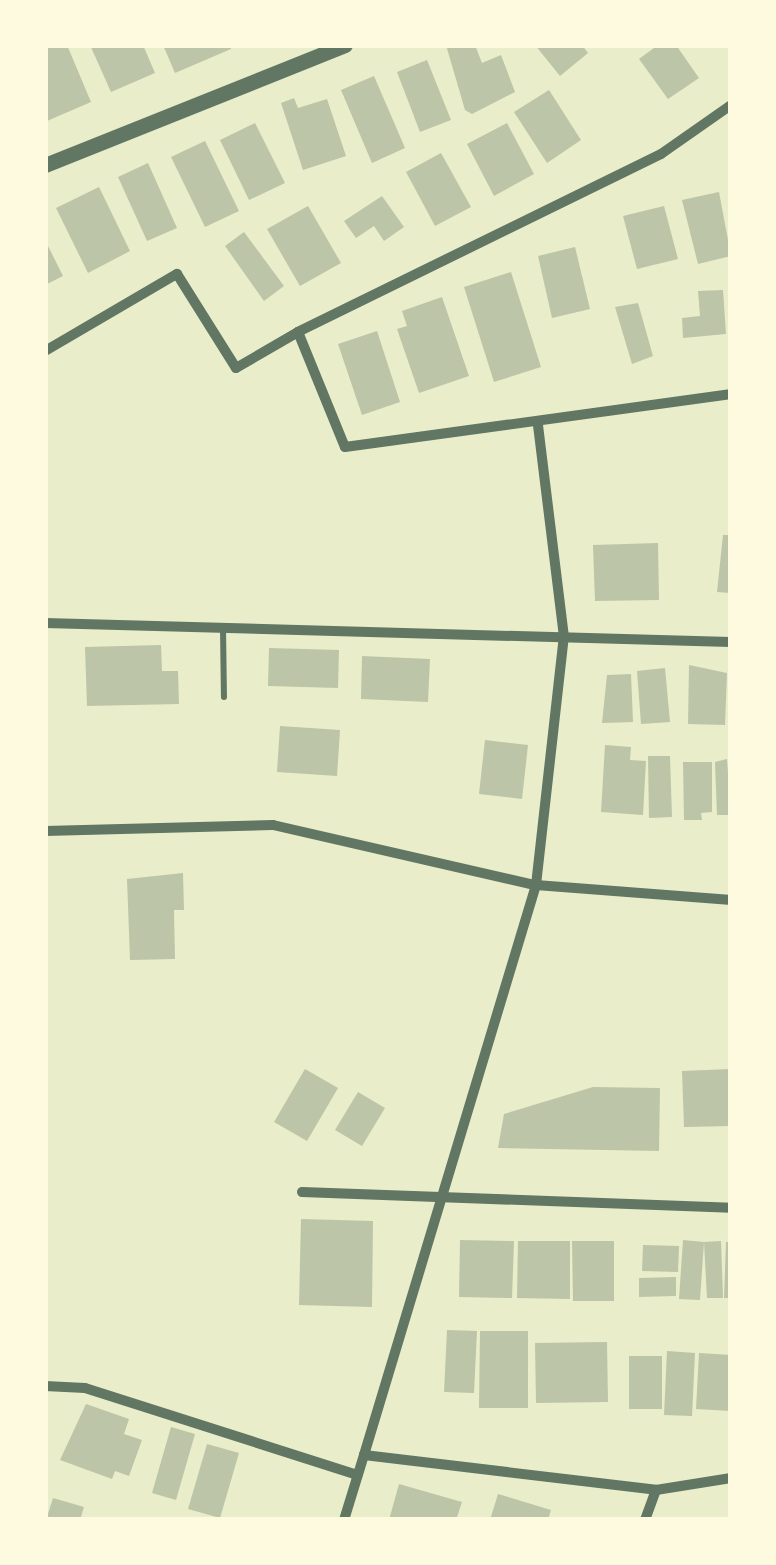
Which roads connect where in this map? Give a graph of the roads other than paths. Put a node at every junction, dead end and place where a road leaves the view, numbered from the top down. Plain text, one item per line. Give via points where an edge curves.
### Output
1 (345, 45) edge
2 (731, 105) edge
3 (45, 165) edge
4 (298, 332) junction
5 (45, 351) edge
6 (731, 394) edge
7 (538, 424) junction
8 (45, 623) edge
9 (222, 628) junction
10 (564, 636) junction
11 (731, 642) edge
12 (224, 696) dead end
13 (45, 831) edge
14 (536, 886) junction
15 (731, 900) edge
16 (302, 1192) dead end
17 (444, 1198) junction
18 (731, 1208) edge
19 (45, 1386) edge
20 (364, 1455) junction
21 (358, 1476) junction
22 (731, 1478) edge
23 (656, 1490) junction
24 (344, 1520) edge
25 (644, 1520) edge

1 - 3 street
2 - 4 street via 661,154
4 - 5 street via 236,368 177,274
4 - 7 street via 345,447
6 - 7 street
7 - 10 street
8 - 9 street
9 - 10 street
9 - 12 lane
10 - 11 street
10 - 14 street
13 - 14 street via 273,825
14 - 15 street
14 - 17 street
16 - 17 street
17 - 18 street
17 - 20 street
19 - 21 street via 85,1388
20 - 21 street
20 - 23 street
21 - 24 street
22 - 23 street
23 - 25 street

